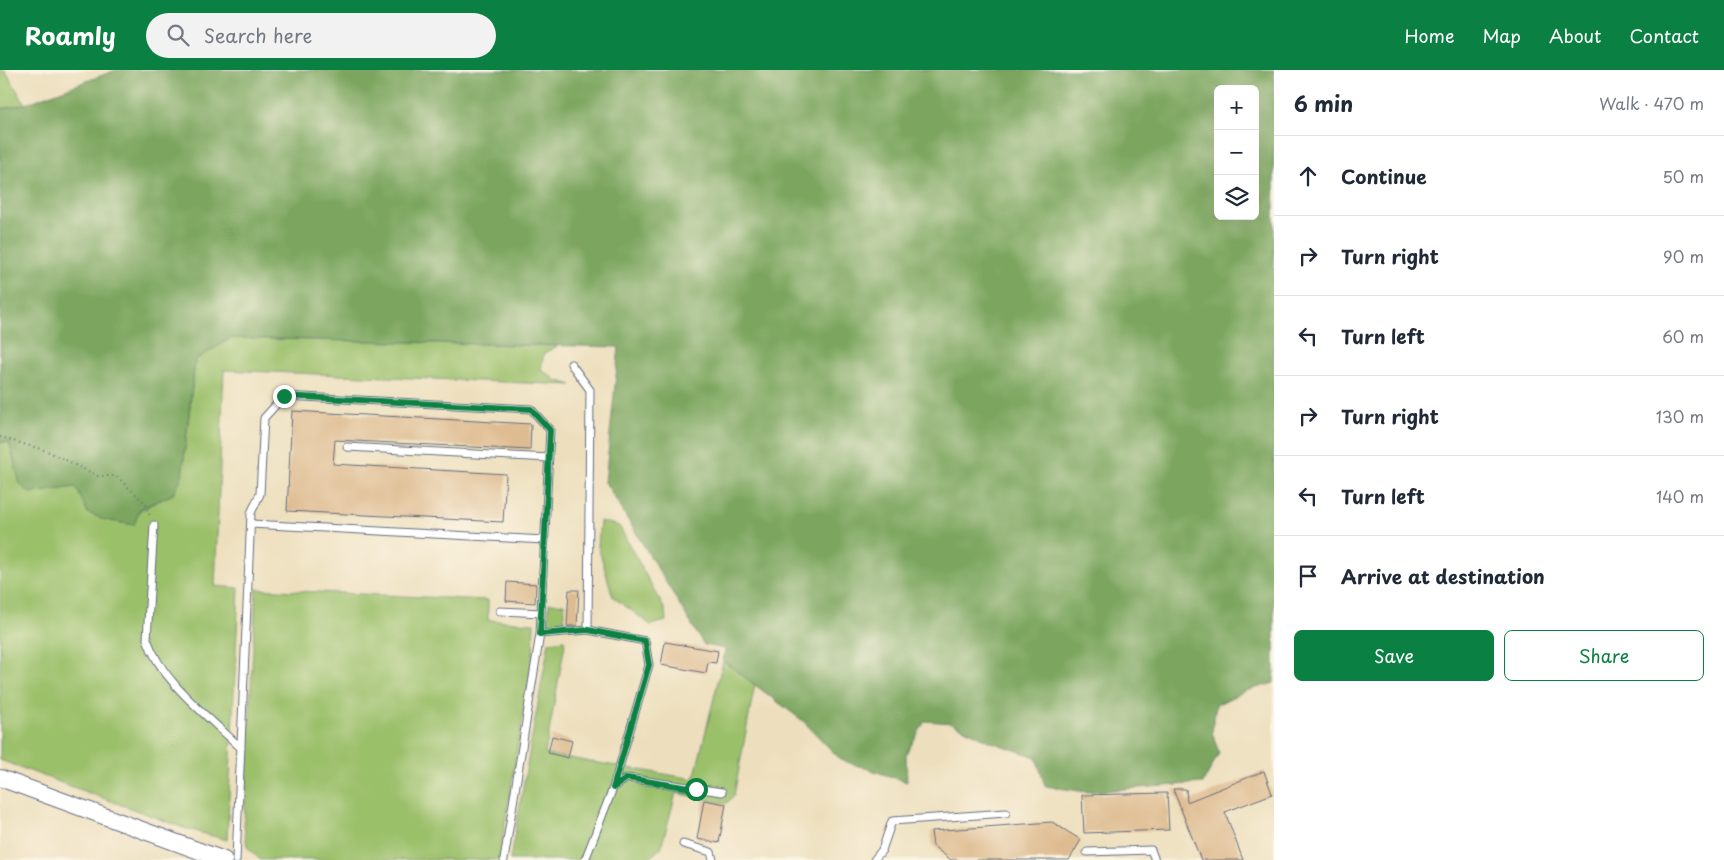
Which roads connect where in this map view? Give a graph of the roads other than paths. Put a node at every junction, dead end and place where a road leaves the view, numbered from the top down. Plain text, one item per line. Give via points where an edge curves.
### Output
1 (571, 364) dead end
2 (346, 447) dead end
3 (549, 458) junction
4 (251, 524) junction
5 (154, 526) road end
6 (544, 540) junction
7 (500, 612) dead end
8 (540, 613) junction
9 (588, 630) junction
10 (540, 634) junction
11 (241, 748) junction
12 (0, 778) edge
13 (613, 788) junction
14 (722, 792) dead end
15 (1006, 813) dead end
16 (683, 844) dead end
17 (1087, 852) dead end
18 (224, 860) edge
19 (236, 860) edge
20 (504, 860) edge
21 (585, 860) edge
22 (713, 860) edge
23 (874, 860) edge
24 (1155, 860) edge

1 - 9 lane via 590,390
2 - 3 lane
3 - 4 lane via 550,430 531,409 284,396 264,418 260,494 251,513
3 - 6 lane
4 - 6 lane
4 - 11 lane
5 - 11 lane via 147,639 152,653 163,673
6 - 8 lane
7 - 8 lane
8 - 10 lane
9 - 10 lane
9 - 13 lane via 645,641 649,665
10 - 20 lane
11 - 19 lane
12 - 18 street
13 - 14 lane via 627,778
13 - 21 lane
15 - 23 lane via 892,821 882,850
16 - 22 lane via 711,852
17 - 24 lane via 1151,850

